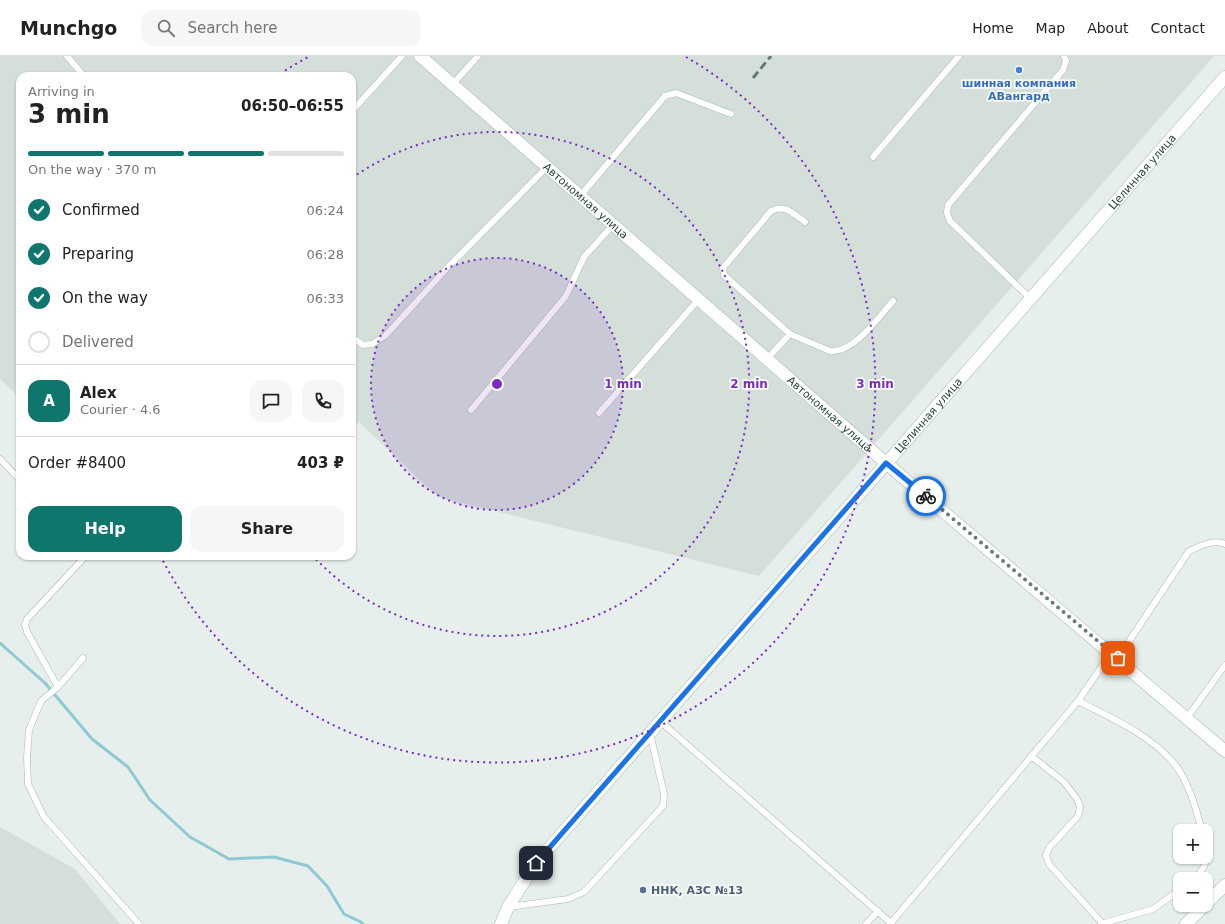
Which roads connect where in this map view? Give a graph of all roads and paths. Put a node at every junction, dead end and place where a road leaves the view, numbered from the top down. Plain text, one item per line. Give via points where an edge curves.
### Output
1 (67, 56) edge
2 (402, 56) edge
3 (420, 56) edge
4 (478, 56) edge
5 (959, 56) edge
6 (1064, 56) edge
7 (80, 72) edge
8 (1225, 77) edge
9 (453, 84) junction
10 (356, 107) edge
11 (731, 114) dead end
12 (873, 158) dead end
13 (547, 167) junction
14 (580, 196) junction
15 (805, 222) dead end
16 (613, 225) junction
17 (699, 299) junction
18 (1031, 299) junction
19 (893, 301) dead end
20 (790, 334) junction
21 (356, 340) edge
22 (767, 359) junction
23 (471, 410) dead end
24 (599, 413) dead end
25 (0, 458) edge
26 (886, 463) junction
27 (16, 476) edge
28 (1225, 544) edge
29 (82, 560) edge
30 (1114, 656) junction
31 (83, 658) dead end
32 (1225, 664) edge
33 (58, 687) junction
34 (1078, 701) junction
35 (1187, 718) junction
36 (660, 721) junction
37 (650, 732) junction
38 (1225, 751) edge
39 (1031, 756) junction
40 (1200, 824) edge
41 (1225, 885) edge
42 (1173, 895) edge
43 (1213, 897) edge
44 (508, 907) junction
45 (878, 911) junction
46 (1198, 912) edge
47 (891, 923) edge
48 (139, 924) edge
49 (501, 924) edge
50 (866, 924) edge
51 (1101, 924) edge
52 (1186, 924) edge

1 - 7 lane
2 - 10 lane
3 - 9 street, Автономная улица
4 - 9 lane
5 - 12 lane
6 - 18 lane via 1066,60 1063,70 948,205 947,214 950,221
8 - 18 street, Целинная улица
9 - 13 street, Автономная улица
11 - 14 lane via 676,92 665,96
13 - 14 street, Автономная улица
13 - 21 lane via 448,267 385,336 372,344 363,345
14 - 16 street, Автономная улица
15 - 20 lane via 784,207 771,211 723,268 724,276
16 - 17 street, Автономная улица
16 - 23 lane via 584,257 566,296
17 - 22 street, Автономная улица
17 - 24 lane
18 - 26 street, Целинная улица
19 - 20 lane via 860,338 844,350 830,351
20 - 22 lane
22 - 26 street, Автономная улица
25 - 27 lane
26 - 30 street, Автономная улица
26 - 36 street, Целинная улица
28 - 30 lane via 1204,544 1189,551
29 - 33 lane via 27,619 25,625
30 - 34 lane
30 - 35 street, Автономная улица
31 - 33 lane
32 - 35 lane
33 - 48 lane via 41,701 29,730 26,756 28,784 44,817
34 - 39 lane
34 - 40 lane via 1143,735 1172,762 1188,788
35 - 38 street, Автономная улица
36 - 37 street, Целинная улица
36 - 45 lane
37 - 44 street, Целинная улица via 536,863
37 - 44 lane via 664,794 663,806 584,892 568,899
39 - 47 lane
39 - 51 lane via 1064,782 1077,799 1080,807 1078,816 1046,855 1048,864
41 - 43 street
42 - 51 lane via 1153,909
44 - 49 street, Целинная улица
45 - 47 lane
45 - 50 lane
46 - 52 street

